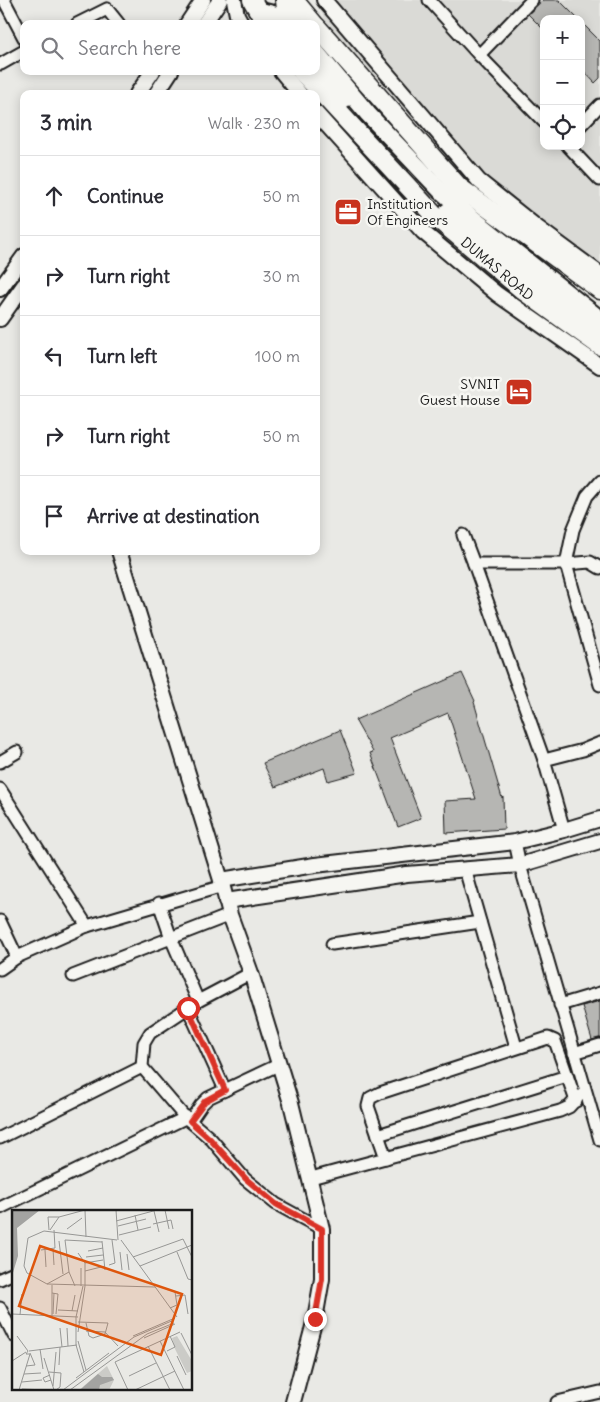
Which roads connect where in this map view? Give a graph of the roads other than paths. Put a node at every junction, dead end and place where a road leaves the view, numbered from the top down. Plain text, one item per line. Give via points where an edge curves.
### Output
1 (4, 0) edge
2 (203, 0) edge
3 (220, 0) edge
4 (234, 0) edge
5 (284, 0) edge
6 (294, 0) edge
7 (324, 0) edge
8 (429, 0) edge
9 (532, 0) edge
10 (258, 11) edge
11 (85, 20) edge
12 (116, 20) edge
13 (190, 20) edge
14 (207, 20) edge
15 (240, 20) edge
16 (277, 20) edge
17 (292, 20) edge
18 (311, 20) edge
19 (20, 30) edge
20 (320, 31) edge
21 (20, 53) edge
22 (479, 55) junction
23 (320, 57) edge
24 (1, 64) dead end
25 (150, 75) edge
26 (168, 75) edge
27 (284, 75) edge
28 (305, 75) edge
29 (320, 75) edge
30 (140, 90) edge
31 (159, 90) edge
32 (297, 90) edge
33 (319, 90) edge
34 (320, 92) edge
35 (600, 105) edge
36 (320, 117) edge
37 (540, 118) edge
38 (585, 121) edge
39 (572, 150) edge
40 (600, 180) edge
41 (20, 264) edge
42 (600, 274) edge
43 (0, 289) edge
44 (600, 290) edge
45 (20, 291) edge
46 (0, 319) edge
47 (600, 319) edge
48 (600, 334) edge
49 (600, 346) edge
50 (600, 366) edge
51 (600, 481) edge
52 (464, 536) dead end
53 (120, 555) edge
54 (474, 564) junction
55 (566, 564) junction
56 (600, 568) edge
57 (600, 685) edge
58 (600, 743) edge
59 (17, 752) dead end
60 (544, 760) junction
61 (0, 762) edge
62 (0, 789) edge
63 (600, 819) edge
64 (564, 830) junction
65 (600, 841) edge
66 (515, 842) junction
67 (520, 865) junction
68 (465, 869) junction
69 (222, 883) junction
70 (226, 901) junction
71 (159, 903) junction
72 (230, 915) junction
73 (0, 921) edge
74 (480, 922) junction
75 (87, 926) junction
76 (171, 938) junction
77 (332, 944) dead end
78 (17, 956) junction
79 (0, 968) edge
80 (251, 973) junction
81 (73, 976) dead end
82 (600, 993) edge
83 (193, 1005) junction
84 (560, 1005) junction
85 (600, 1045) edge
86 (516, 1047) junction
87 (574, 1053) junction
88 (278, 1065) junction
89 (142, 1067) junction
90 (567, 1076) junction
91 (584, 1088) junction
92 (225, 1090) junction
93 (576, 1101) junction
94 (188, 1119) junction
95 (378, 1135) junction
96 (0, 1138) edge
97 (600, 1140) edge
98 (386, 1158) junction
99 (311, 1178) junction
100 (0, 1208) edge
101 (322, 1229) junction
102 (12, 1274) edge
103 (0, 1279) edge
104 (0, 1308) edge
105 (12, 1332) edge
106 (600, 1392) edge
107 (293, 1402) edge
108 (557, 1402) edge

1 - 19 street
2 - 13 street
3 - 14 street
4 - 15 street
5 - 17 main road via 285,9
6 - 18 main road
7 - 42 street via 479,181
8 - 22 street
9 - 22 street
10 - 16 main road via 273,14
11 - 12 street via 106,9
20 - 44 main road via 459,187
21 - 24 street
22 - 37 street
23 - 47 main road via 368,114 442,191
25 - 30 street
26 - 31 street
27 - 32 street
28 - 33 main road, DUMAS ROAD
29 - 48 main road via 435,199 470,231
34 - 49 main road, DUMAS ROAD via 438,219 525,292
35 - 38 street
36 - 50 street via 423,232 497,294
39 - 40 street
41 - 43 street
45 - 46 street
51 - 55 street via 587,496 573,530
52 - 54 street
53 - 69 street
54 - 55 street
54 - 60 street
55 - 56 street via 590,562
55 - 57 street
58 - 60 street
59 - 61 street
60 - 64 street
62 - 75 street
63 - 64 street
64 - 66 street
65 - 67 street
66 - 67 street
66 - 69 street via 315,865
67 - 68 street
67 - 84 street
68 - 70 street via 407,874
68 - 74 street
69 - 70 street
69 - 71 street
70 - 72 street
71 - 75 street
71 - 76 street
72 - 76 street
72 - 80 street
73 - 78 street
74 - 77 street
74 - 86 street
75 - 78 street
76 - 81 street
76 - 83 street
78 - 79 street
80 - 83 street
80 - 88 street
82 - 84 street
83 - 89 street via 150,1034 144,1043
83 - 92 street
84 - 87 street
85 - 87 street
86 - 90 street via 548,1038 554,1041
86 - 95 street via 370,1098 368,1106
87 - 91 street
88 - 92 street
88 - 99 street
89 - 94 street
89 - 96 street
90 - 93 street
90 - 95 street
91 - 93 street
91 - 97 street
92 - 94 street via 205,1101
93 - 98 street via 560,1111
94 - 100 street
94 - 101 street via 246,1179 276,1204
95 - 98 street
98 - 99 street
99 - 101 street
101 - 107 street via 321,1287
102 - 103 street
104 - 105 street
106 - 108 street

